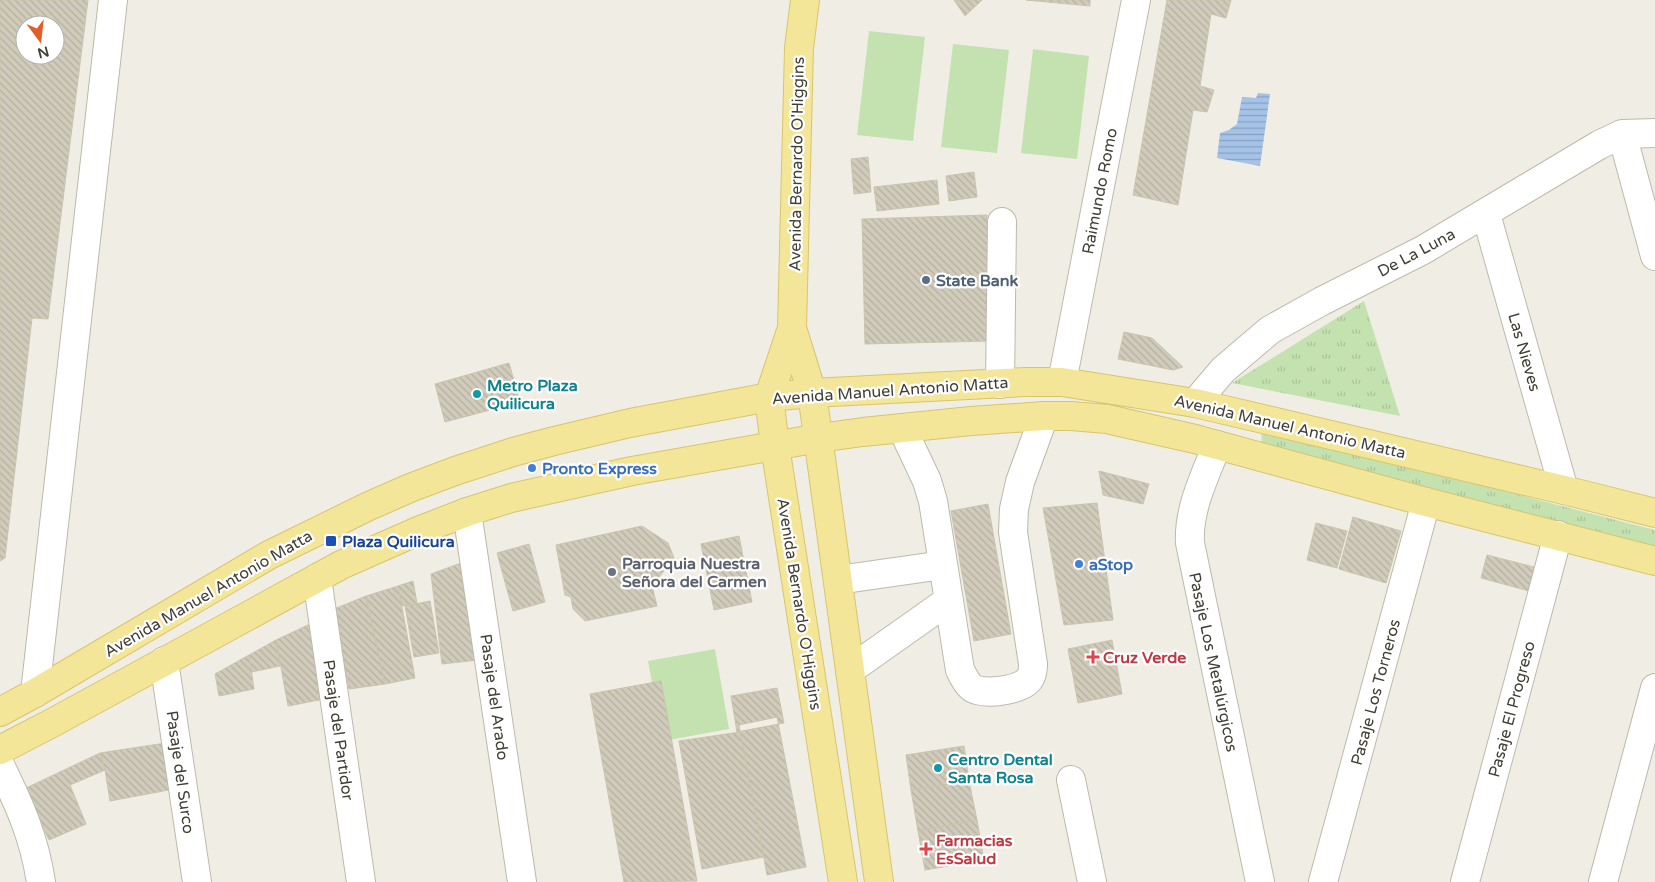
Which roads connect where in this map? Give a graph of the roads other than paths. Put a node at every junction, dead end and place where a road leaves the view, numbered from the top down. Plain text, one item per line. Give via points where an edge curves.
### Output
1 (113, 0) edge
2 (805, 0) edge
3 (1136, 0) edge
4 (1655, 133) edge
5 (1622, 134) junction
6 (1486, 214) junction
7 (1002, 222) dead end
8 (1655, 256) edge
9 (792, 328) junction
10 (1062, 382) junction
11 (1000, 384) junction
12 (812, 393) junction
13 (770, 397) junction
14 (1195, 403) junction
15 (1044, 416) junction
16 (902, 428) junction
17 (818, 438) junction
18 (1217, 445) junction
19 (776, 446) junction
20 (1564, 490) junction
21 (1426, 502) junction
22 (467, 512) junction
23 (1655, 513) edge
24 (1558, 535) junction
25 (1655, 561) edge
26 (943, 565) junction
27 (317, 578) junction
28 (838, 580) junction
29 (949, 600) junction
30 (164, 661) junction
31 (850, 670) junction
32 (1655, 688) edge
33 (35, 693) junction
34 (0, 712) edge
35 (0, 750) edge
36 (0, 765) edge
37 (1071, 780) dead end
38 (41, 882) edge
39 (197, 882) edge
40 (360, 882) edge
41 (522, 882) edge
42 (843, 882) edge
43 (879, 882) edge
44 (1092, 882) edge
45 (1260, 882) edge
46 (1323, 882) edge
47 (1464, 882) edge
48 (1603, 882) edge

1 - 33 street
2 - 9 main road, Avenida Bernardo O'Higgins via 799,48
3 - 10 street, Raimundo Romo
4 - 5 street, De La Luna
5 - 6 street, De La Luna
5 - 8 street
6 - 14 street, De La Luna via 1270,330 1223,370
6 - 20 street, Las Nieves
7 - 11 street
9 - 12 main road, Avenida Bernardo O'Higgins
9 - 13 main road, Avenida Bernardo O'Higgins
10 - 11 main road, Avenida Manuel Antonio Matta
10 - 14 main road, Avenida Manuel Antonio Matta
11 - 12 main road, Avenida Manuel Antonio Matta
12 - 13 main road, Avenida Manuel Antonio Matta
12 - 17 main road, Avenida Bernardo O'Higgins
13 - 19 main road, Avenida Bernardo O'Higgins
13 - 33 main road, Avenida Manuel Antonio Matta via 554,441 410,488 269,555
14 - 20 main road, Avenida Manuel Antonio Matta
15 - 16 main road, Avenida Manuel Antonio Matta
15 - 18 main road, Avenida Manuel Antonio Matta via 1107,419
15 - 29 street via 1020,482 1014,509 1013,532 1033,664 1031,676 1024,684 1004,690 976,690 966,683 960,670
16 - 17 main road, Avenida Manuel Antonio Matta
16 - 26 street via 933,501
17 - 19 main road, Avenida Manuel Antonio Matta
17 - 28 main road, Avenida Bernardo O'Higgins
18 - 21 main road, Avenida Manuel Antonio Matta
18 - 45 street, Pasaje Los Metalúrgicos via 1193,510 1190,543
19 - 22 main road, Avenida Manuel Antonio Matta via 546,489
19 - 42 main road, Avenida Bernardo O'Higgins
20 - 23 main road, Avenida Manuel Antonio Matta
21 - 24 main road, Avenida Manuel Antonio Matta
21 - 46 street, Pasaje Los Torneros
22 - 27 main road, Avenida Manuel Antonio Matta via 379,547
22 - 41 street, Pasaje del Arado
24 - 25 main road, Avenida Manuel Antonio Matta
24 - 47 street, Pasaje El Progreso
26 - 28 street
26 - 29 street
27 - 30 main road, Avenida Manuel Antonio Matta
27 - 40 street, Pasaje del Partidor
28 - 31 main road, Avenida Bernardo O'Higgins
29 - 31 street
30 - 35 main road, Avenida Manuel Antonio Matta
30 - 39 street, Pasaje del Surco
31 - 43 main road, Avenida Bernardo O'Higgins
32 - 48 street
33 - 34 main road, Avenida Manuel Antonio Matta
36 - 38 street via 32,836
37 - 44 street

